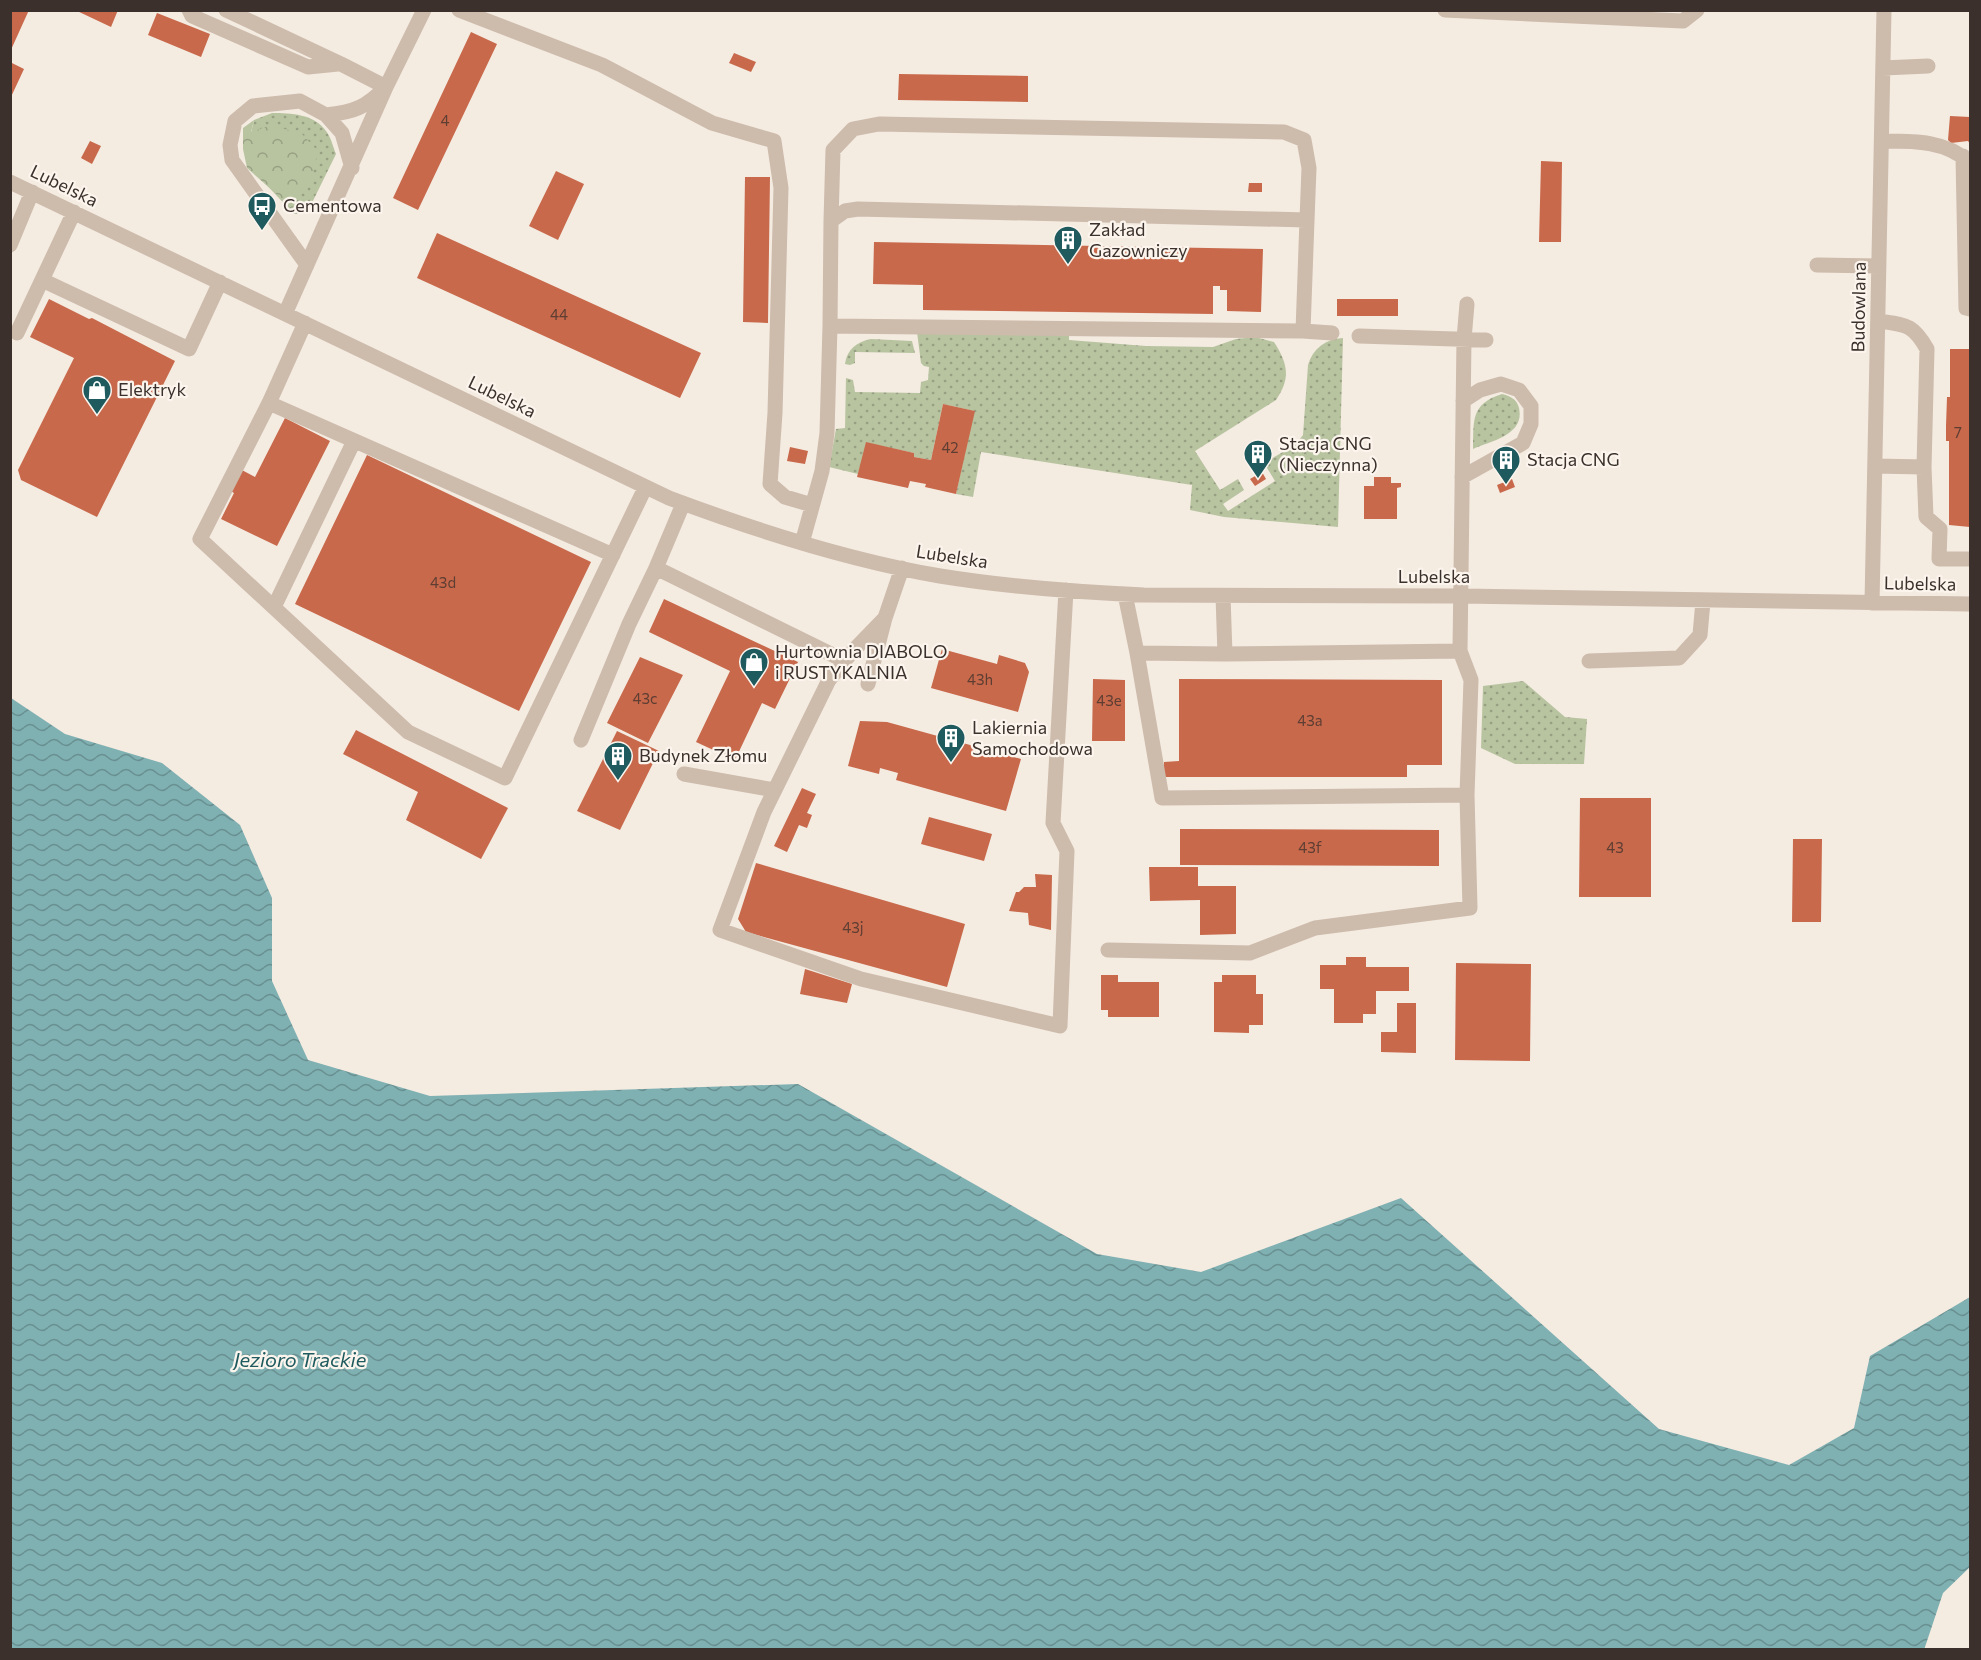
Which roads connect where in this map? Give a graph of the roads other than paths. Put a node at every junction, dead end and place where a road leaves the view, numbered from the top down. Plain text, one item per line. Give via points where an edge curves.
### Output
1 (189, 10) edge
2 (226, 10) edge
3 (424, 10) edge
4 (459, 10) edge
5 (1445, 10) edge
6 (1698, 10) edge
7 (1884, 10) edge
8 (254, 17) edge
9 (341, 64) junction
10 (1928, 66) dead end
11 (1883, 68) junction
12 (386, 87) junction
13 (326, 115) junction
14 (1882, 141) junction
15 (1967, 159) edge
16 (352, 168) junction
17 (10, 182) edge
18 (32, 192) junction
19 (74, 212) junction
20 (1307, 220) junction
21 (831, 221) junction
22 (10, 245) edge
23 (307, 265) junction
24 (1817, 265) dead end
25 (1879, 266) junction
26 (42, 280) junction
27 (220, 282) junction
28 (1467, 304) dead end
29 (1971, 309) edge
30 (285, 314) junction
31 (1879, 321) junction
32 (305, 323) junction
33 (830, 326) junction
34 (1303, 331) junction
35 (17, 333) dead end
36 (1332, 333) dead end
37 (1359, 336) dead end
38 (1464, 339) junction
39 (1486, 340) dead end
40 (1463, 401) junction
41 (269, 403) junction
42 (354, 441) junction
43 (1875, 466) junction
44 (1924, 467) junction
45 (1462, 477) junction
46 (645, 488) junction
47 (683, 504) junction
48 (812, 505) junction
49 (802, 543) junction
50 (613, 555) junction
51 (1971, 559) edge
52 (656, 568) junction
53 (902, 568) junction
54 (1065, 590) junction
55 (1125, 594) junction
56 (1223, 596) junction
57 (1461, 597) junction
58 (1702, 601) junction
59 (1872, 603) junction
60 (1971, 604) edge
61 (274, 607) junction
62 (885, 618) junction
63 (1460, 651) junction
64 (1137, 653) junction
65 (1225, 654) junction
66 (845, 661) junction
67 (1589, 661) dead end
68 (868, 684) dead end
69 (581, 740) dead end
70 (684, 774) dead end
71 (774, 790) junction
72 (1467, 795) junction
73 (1108, 950) dead end

1 - 9 street via 192,16 308,67
2 - 8 street
3 - 12 street
4 - 48 street via 602,65 712,123 774,141 781,188 771,484 785,497
5 - 6 street via 1683,21
7 - 11 street, Budowlana
8 - 9 street
9 - 12 street
10 - 11 street
11 - 14 street, Budowlana
12 - 13 street via 370,103 346,113
12 - 16 street
13 - 16 street via 342,133
13 - 23 street via 300,101 254,106 235,121 230,145 232,160
14 - 15 street via 1928,142
14 - 25 street, Budowlana
15 - 29 street via 1966,308
16 - 23 street
17 - 18 street, Lubelska
18 - 19 street, Lubelska
18 - 22 street
19 - 26 street
19 - 27 street, Lubelska
20 - 21 street via 858,209 845,211
20 - 21 street via 1309,168 1304,140 1284,132 879,124 853,129 833,150
20 - 34 street
21 - 33 street
23 - 30 street
24 - 25 street
25 - 31 street, Budowlana
26 - 27 street via 189,350
26 - 35 street
27 - 30 street, Lubelska
28 - 38 street
30 - 32 street, Lubelska
31 - 43 street, Budowlana
31 - 44 street via 1901,324 1917,333 1927,349
32 - 41 street
32 - 46 street, Lubelska
33 - 34 street
33 - 48 street via 827,434
34 - 36 street
37 - 38 street
38 - 39 street
38 - 40 street
40 - 45 street
40 - 45 street via 1480,390 1501,384 1519,390 1531,406 1531,424 1523,443
41 - 42 street
41 - 61 street via 200,539
42 - 50 street
42 - 61 street
43 - 44 street
43 - 59 street, Budowlana
44 - 51 street via 1926,517 1940,529 1939,559
45 - 57 street
46 - 47 street, Lubelska
46 - 50 street
47 - 49 street, Lubelska
47 - 52 street
48 - 49 street
49 - 53 street, Lubelska
50 - 61 street via 504,778 408,732
52 - 66 street
52 - 69 street
53 - 54 street, Lubelska
53 - 62 street
54 - 55 street, Lubelska
54 - 71 street via 1053,823 1067,851 1060,1026 861,980 720,930
55 - 56 street, Lubelska
55 - 64 street
56 - 57 street, Lubelska
56 - 65 street
57 - 58 street, Lubelska
57 - 63 street
58 - 59 street, Lubelska
58 - 67 street via 1700,635 1679,658
59 - 60 street, Lubelska
62 - 66 street
62 - 68 street
63 - 65 street
63 - 72 street via 1471,680
64 - 65 street
64 - 72 street via 1162,798
66 - 71 street via 829,680
70 - 71 street
72 - 73 street via 1470,908 1315,928 1250,953

